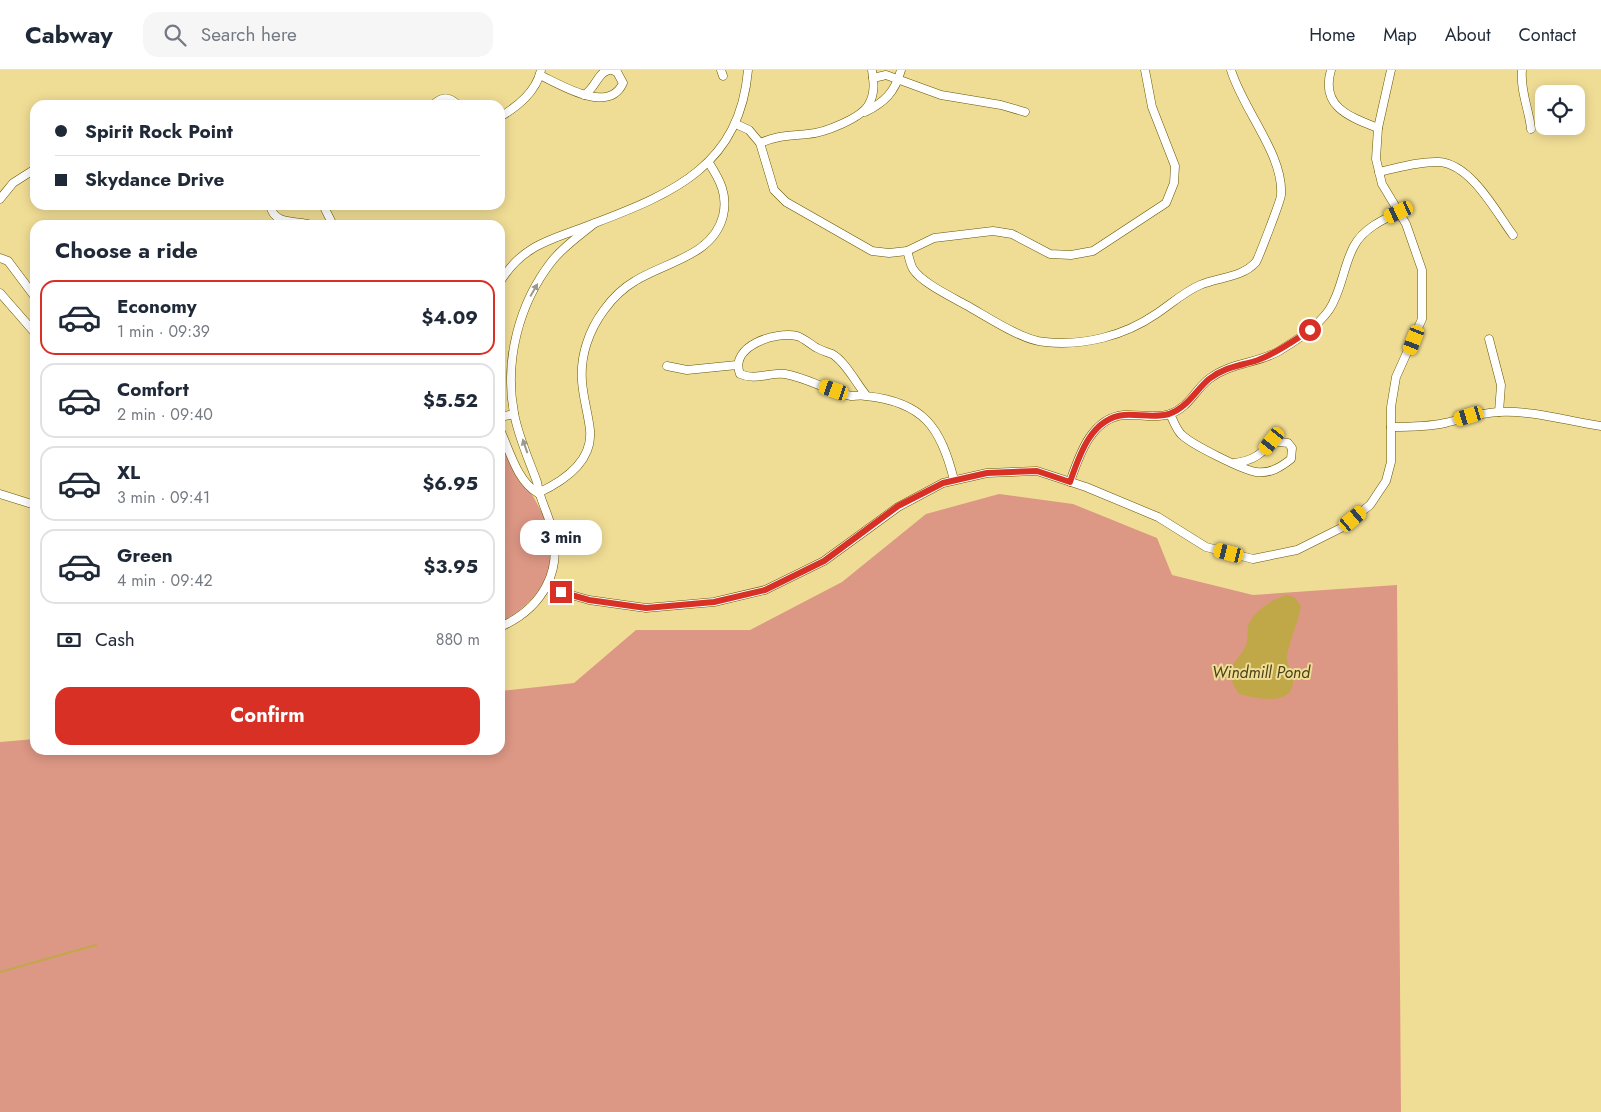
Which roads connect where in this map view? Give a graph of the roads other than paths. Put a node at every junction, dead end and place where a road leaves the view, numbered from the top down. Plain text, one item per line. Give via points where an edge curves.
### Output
1 (610, 70) edge
2 (748, 70) edge
3 (901, 70) edge
4 (1144, 70) edge
5 (1231, 70) edge
6 (1324, 70) edge
7 (1392, 70) edge
8 (1522, 70) edge
9 (541, 73) edge
10 (873, 74) edge
11 (1330, 74) edge
12 (898, 81) junction
13 (584, 94) junction
14 (438, 100) edge
15 (453, 100) edge
16 (1025, 112) dead end
17 (505, 113) edge
18 (854, 117) junction
19 (736, 124) junction
20 (1378, 128) junction
21 (1531, 129) dead end
22 (760, 143) junction
23 (709, 163) junction
24 (30, 172) edge
25 (1379, 172) junction
26 (0, 199) edge
27 (271, 210) edge
28 (1399, 212) junction
29 (284, 220) edge
30 (595, 223) junction
31 (1513, 236) dead end
32 (907, 251) junction
33 (0, 258) edge
34 (505, 274) edge
35 (30, 290) edge
36 (0, 293) edge
37 (30, 327) edge
38 (1489, 339) dead end
39 (737, 365) junction
40 (667, 366) dead end
41 (866, 395) junction
42 (1499, 412) junction
43 (514, 414) junction
44 (1170, 414) junction
45 (505, 416) edge
46 (1601, 426) edge
47 (1391, 427) junction
48 (505, 442) edge
49 (1234, 463) junction
50 (954, 480) junction
51 (1070, 482) junction
52 (538, 493) junction
53 (0, 494) edge
54 (30, 503) edge
55 (547, 588) junction
56 (505, 624) edge

1 - 13 street
1 - 13 street via 618,72 621,77 620,91 600,98
2 - 19 street
3 - 12 street
4 - 32 street via 1152,107 1175,166 1174,183 1166,204 1091,252 1050,254 1012,234 993,231 934,238
5 - 32 street via 1237,89 1273,155 1281,184 1281,197 1263,249 1249,268 1202,284 1135,326 1104,338 1072,344 1042,342 1010,330 941,291 913,269
6 - 11 street
7 - 20 street
8 - 21 street via 1522,87
9 - 13 street
9 - 17 street via 518,106
10 - 12 street via 886,75
10 - 18 street via 874,86 869,105
11 - 20 street via 1333,102 1343,113
12 - 16 street via 941,95
12 - 18 street via 890,96
14 - 15 street via 446,97
18 - 22 street via 846,123 810,134 791,134
19 - 22 street via 748,130
19 - 23 street
20 - 25 street via 1376,159
22 - 32 street via 771,184 786,202 872,251
23 - 30 street via 664,195
23 - 52 street via 724,189 725,208 715,234 692,253 635,281 599,317 582,361 590,433 588,448 572,474
24 - 26 street via 13,183
25 - 28 street via 1382,184
25 - 31 street via 1426,162 1442,162 1458,169 1470,176
27 - 29 street
28 - 44 street via 1370,228 1354,246 1329,309 1310,330 1278,352 1229,367 1208,380 1191,399
28 - 47 street via 1422,270 1423,295 1422,319 1396,377
30 - 34 street via 546,240
43 -> 30 street via 513,350 528,300 552,261
33 - 35 street via 8,261
36 - 37 street
38 - 42 street via 1501,385
39 - 40 street via 687,370
39 - 41 street via 740,374 749,378 783,374 851,396
39 - 41 street via 738,358 750,346 765,340 798,337 842,361
41 - 50 street via 918,411 934,427 947,450
42 - 46 street via 1540,415
42 - 47 street via 1417,427
43 - 45 street
52 -> 43 street
44 - 49 street via 1180,434
44 - 51 street via 1122,415 1108,420 1093,432 1079,455
47 - 51 street via 1386,481 1370,505 1341,528 1297,550 1253,559 1206,547 1158,518
48 - 52 street via 529,488
49 - 49 street via 1257,472 1278,470 1291,459 1292,448 1288,443 1272,441 1258,456 1247,462
50 - 51 street via 987,473 1037,471
50 - 55 street via 898,506 824,561 765,590 714,602 646,608 589,600
52 - 55 street via 551,523 555,543 554,565
53 - 54 street
55 - 56 street via 531,608

